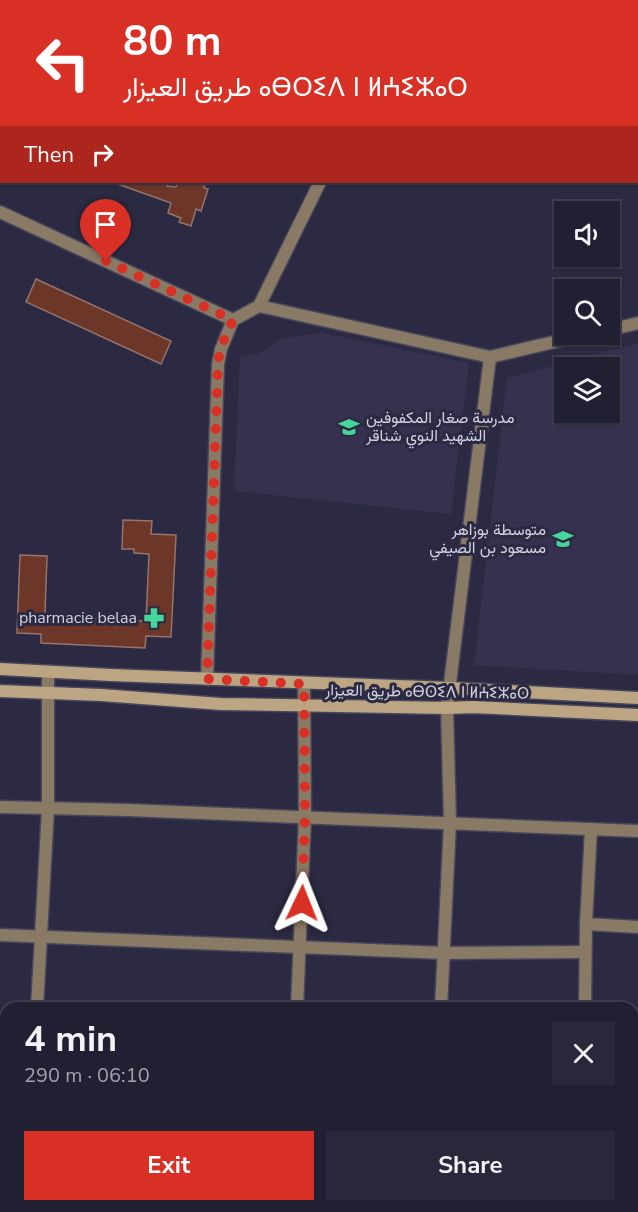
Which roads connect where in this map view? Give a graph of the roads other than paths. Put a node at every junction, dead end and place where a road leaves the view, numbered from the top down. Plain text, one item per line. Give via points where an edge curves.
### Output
1 (320, 183) edge
2 (0, 212) edge
3 (259, 306) junction
4 (233, 320) junction
5 (638, 323) edge
6 (620, 327) edge
7 (554, 342) edge
8 (490, 357) junction
9 (0, 669) edge
10 (48, 672) junction
11 (207, 679) junction
12 (304, 684) junction
13 (449, 688) junction
14 (0, 691) edge
15 (49, 693) junction
16 (638, 698) edge
17 (303, 706) junction
18 (447, 708) junction
19 (638, 715) edge
20 (0, 807) edge
21 (48, 808) junction
22 (305, 816) junction
23 (450, 822) junction
24 (591, 829) junction
25 (638, 831) edge
26 (585, 924) junction
27 (638, 927) edge
28 (0, 936) edge
29 (42, 936) junction
30 (301, 946) junction
31 (585, 952) junction
32 (444, 953) junction
33 (37, 1002) edge
34 (297, 1002) edge
35 (441, 1002) edge
36 (585, 1002) edge

1 - 3 street
2 - 4 street
3 - 4 street
3 - 8 street
4 - 11 street via 218,364
5 - 6 street
7 - 8 street
8 - 13 street
9 - 10 main road, طريق العيزار ⴰⴱⵔⵉⴷ ⵏ ⵍⵄⵉⵣⴰⵔ
10 - 11 main road, طريق العيزار ⴰⴱⵔⵉⴷ ⵏ ⵍⵄⵉⵣⴰⵔ
10 - 15 street
11 - 12 main road, طريق العيزار ⴰⴱⵔⵉⴷ ⵏ ⵍⵄⵉⵣⴰⵔ
12 - 13 main road, طريق العيزار ⴰⴱⵔⵉⴷ ⵏ ⵍⵄⵉⵣⴰⵔ
12 - 17 street
13 - 16 main road, طريق العيزار ⴰⴱⵔⵉⴷ ⵏ ⵍⵄⵉⵣⴰⵔ
13 - 18 street
14 - 15 main road, طريق العيزار ⴰⴱⵔⵉⴷ ⵏ ⵍⵄⵉⵣⴰⵔ
15 - 17 main road, طريق العيزار ⴰⴱⵔⵉⴷ ⵏ ⵍⵄⵉⵣⴰⵔ
15 - 21 street
17 - 18 main road, طريق العيزار ⴰⴱⵔⵉⴷ ⵏ ⵍⵄⵉⵣⴰⵔ
17 - 22 street
18 - 19 main road, طريق العيزار ⴰⴱⵔⵉⴷ ⵏ ⵍⵄⵉⵣⴰⵔ
18 - 23 street
20 - 21 street
21 - 22 street
21 - 29 street
22 - 23 street
22 - 30 street
23 - 24 street
23 - 32 street
24 - 25 street
24 - 26 street
26 - 27 street
26 - 31 street
28 - 29 street
29 - 30 street
29 - 33 street
30 - 32 street
30 - 34 street
31 - 32 street
31 - 36 street
32 - 35 street

